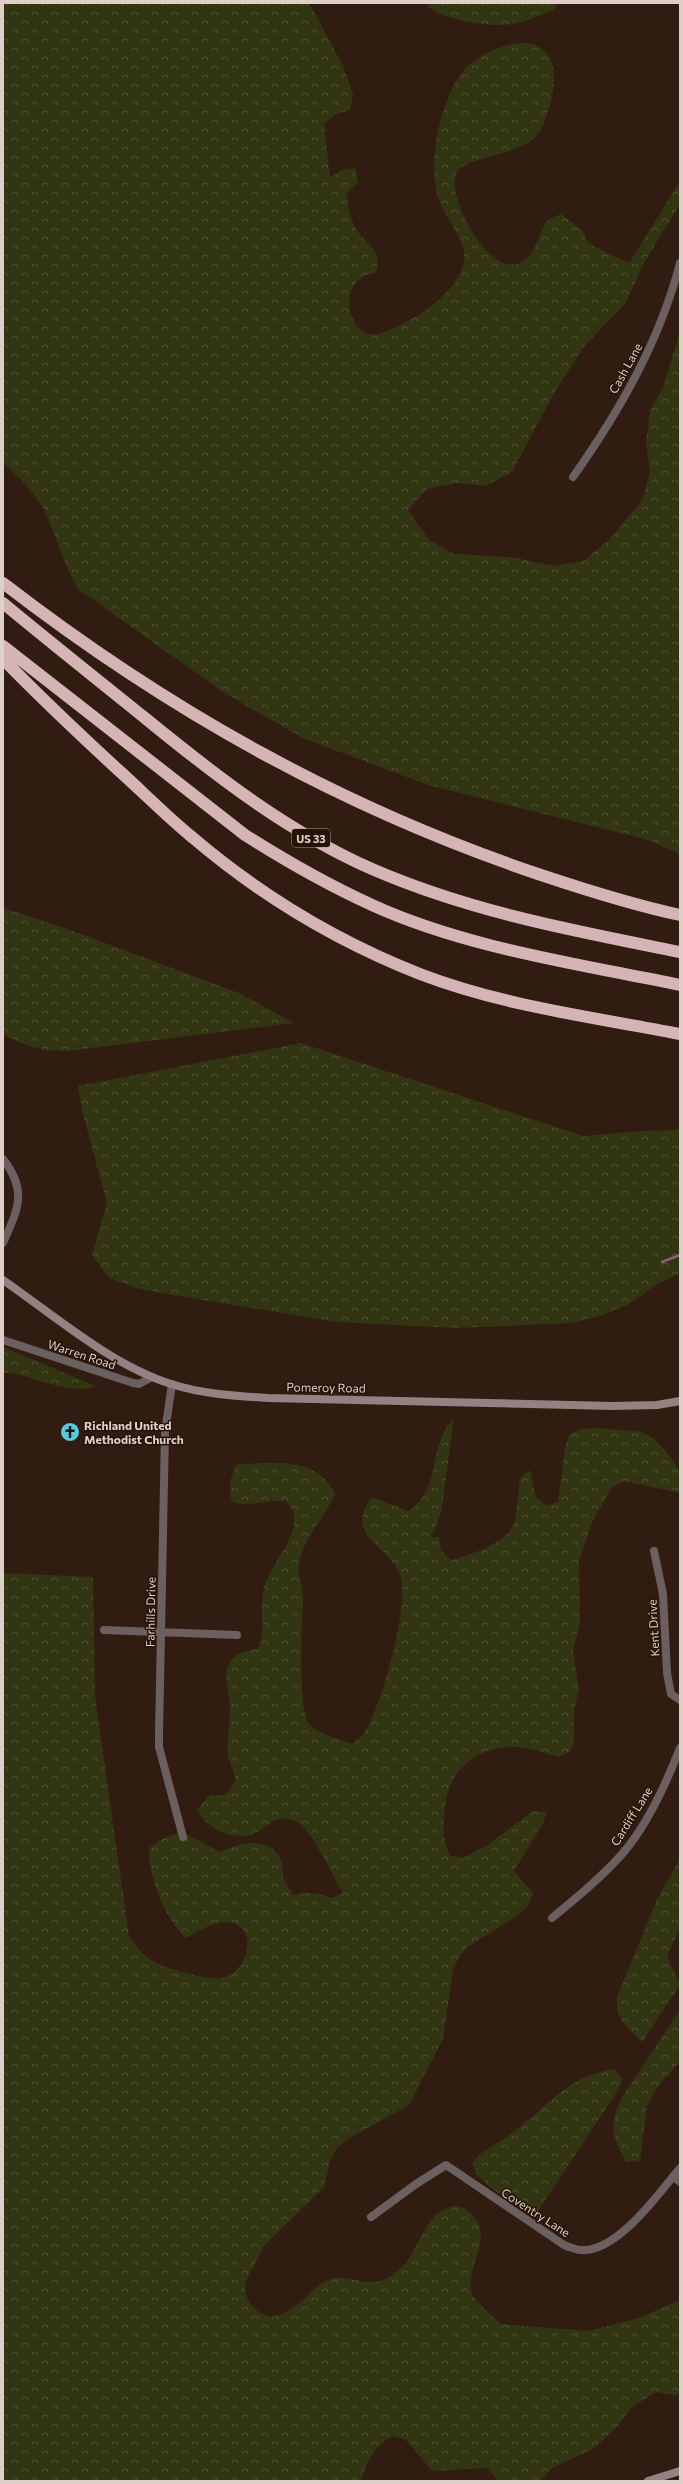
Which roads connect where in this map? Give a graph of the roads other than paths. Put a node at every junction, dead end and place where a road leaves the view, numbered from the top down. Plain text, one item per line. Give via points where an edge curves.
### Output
1 (680, 263) edge
2 (573, 477) dead end
3 (3, 583) edge
4 (3, 603) edge
5 (3, 646) edge
6 (3, 660) edge
7 (680, 915) edge
8 (680, 952) edge
9 (680, 985) edge
10 (680, 1034) edge
11 (3, 1159) edge
12 (3, 1243) edge
13 (3, 1280) edge
14 (3, 1340) edge
15 (152, 1377) junction
16 (172, 1384) junction
17 (680, 1401) edge
18 (654, 1551) dead end
19 (104, 1630) dead end
20 (161, 1633) junction
21 (237, 1635) dead end
22 (680, 1700) edge
23 (680, 1748) edge
24 (183, 1837) dead end
25 (552, 1918) dead end
26 (680, 2168) edge
27 (673, 2176) junction
28 (680, 2182) edge
29 (371, 2217) dead end
30 (680, 2471) edge
31 (648, 2481) edge

1 - 2 street, Cash Lane via 660,327 641,366
3 - 7 highway via 95,651 172,702 254,751 338,793 480,854 581,888
4 - 8 highway, US 33 via 248,798 347,857 410,885 486,910 539,924
5 - 9 highway, US 33 via 245,835 334,887 373,906 420,923 510,950
6 - 10 highway via 190,836 240,876 284,906 333,934 421,974 499,999
11 - 12 street via 16,1179 19,1197
13 - 15 street, Pomeroy Road via 110,1354
14 - 15 street, Warren Road via 133,1383 139,1384
15 - 16 street, Pomeroy Road
16 - 17 street, Pomeroy Road via 212,1394 268,1398 613,1406 657,1405
16 - 20 street, Farhills Drive via 165,1432
18 - 22 street, Kent Drive via 663,1594 667,1673 671,1694
19 - 20 street
20 - 21 street
20 - 24 street, Farhills Drive via 160,1747
23 - 25 street, Cardiff Lane via 657,1798 622,1854
26 - 27 street, Coventry Lane
27 - 28 street
27 - 29 street, Coventry Lane via 614,2240 598,2248 582,2250 564,2245 446,2165
30 - 31 street

